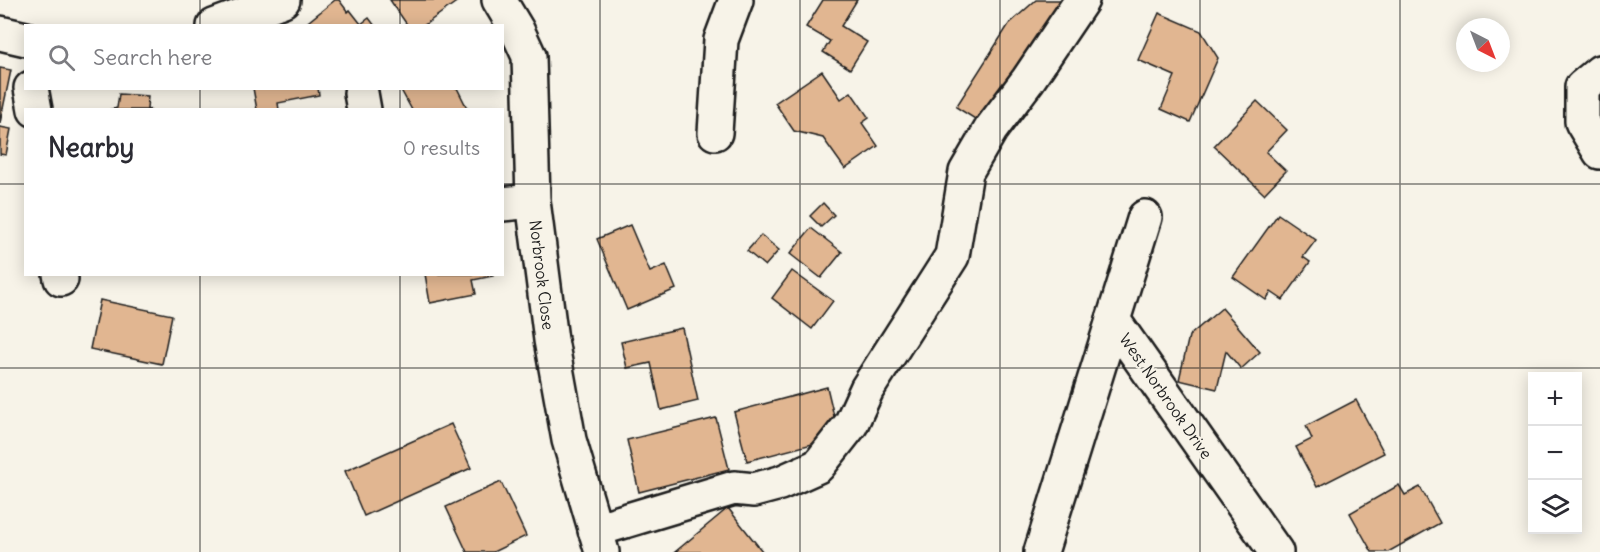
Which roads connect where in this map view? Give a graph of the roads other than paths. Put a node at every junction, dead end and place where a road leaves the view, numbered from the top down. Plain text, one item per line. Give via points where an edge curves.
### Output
1 (283, 0) edge
2 (499, 0) edge
3 (736, 0) edge
4 (1082, 0) edge
5 (219, 24) edge
6 (1600, 72) edge
7 (31, 90) edge
8 (35, 108) edge
9 (715, 133) dead end
10 (1600, 152) edge
11 (518, 203) edge
12 (1145, 217) dead end
13 (1113, 320) junction
14 (599, 541) edge
15 (1041, 552) edge
16 (1276, 552) edge

1 - 5 street
2 - 11 street, Norbrook Close via 529,56
3 - 9 street via 721,40
4 - 14 street via 991,129 966,172 952,256 867,388 851,424 818,466 754,490 734,488
6 - 10 street via 1582,87 1582,122
7 - 8 street
11 - 14 street, Norbrook Close via 551,340 569,440
12 - 13 street
13 - 15 street, West Norbrook Drive
13 - 16 street, West Norbrook Drive

